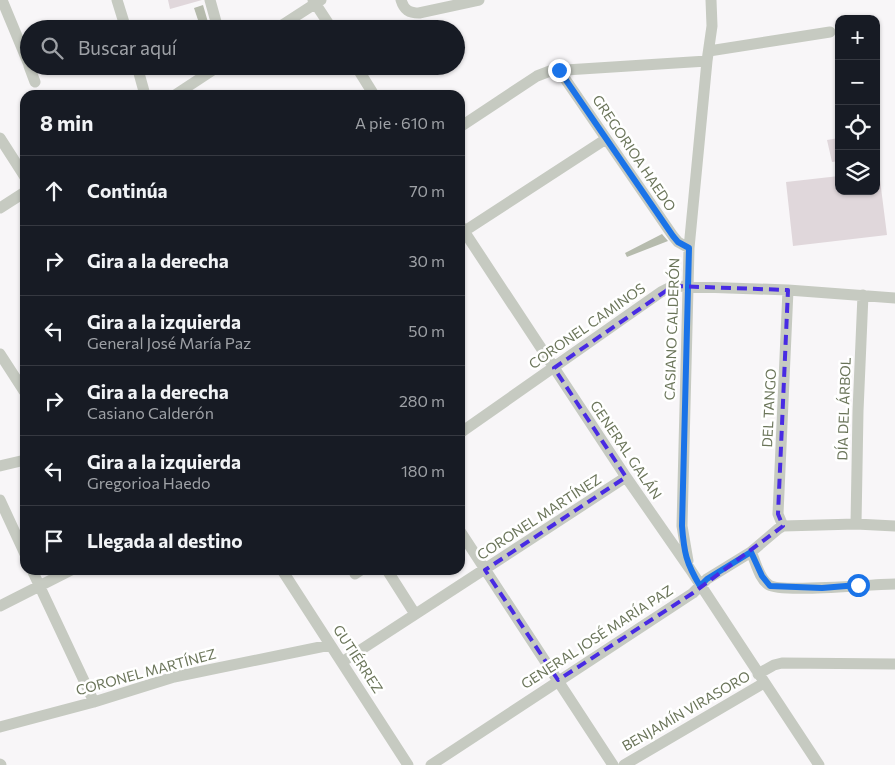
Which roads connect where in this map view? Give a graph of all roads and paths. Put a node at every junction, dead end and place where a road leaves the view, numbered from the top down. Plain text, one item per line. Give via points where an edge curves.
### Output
1 (117, 0) edge
2 (210, 0) edge
3 (401, 0) edge
4 (479, 0) edge
5 (710, 0) edge
6 (317, 1) edge
7 (3, 2) edge
8 (123, 20) edge
9 (216, 20) edge
10 (289, 20) edge
11 (327, 20) edge
12 (830, 32) dead end
13 (20, 44) edge
14 (708, 56) junction
15 (559, 70) junction
16 (33, 75) edge
17 (139, 75) edge
18 (205, 75) edge
19 (362, 75) edge
20 (36, 82) dead end
21 (144, 90) edge
22 (183, 90) edge
23 (371, 90) edge
24 (465, 124) edge
25 (0, 138) edge
26 (606, 138) junction
27 (20, 169) edge
28 (20, 195) edge
29 (0, 208) edge
30 (465, 227) edge
31 (465, 236) edge
32 (689, 248) junction
33 (688, 287) junction
34 (788, 290) junction
35 (863, 295) junction
36 (895, 298) edge
37 (0, 354) edge
38 (554, 368) junction
39 (20, 385) edge
40 (465, 430) edge
41 (20, 461) edge
42 (0, 466) edge
43 (626, 478) junction
44 (0, 500) edge
45 (682, 512) junction
46 (658, 524) junction
47 (856, 524) junction
48 (784, 526) junction
49 (895, 526) edge
50 (465, 539) edge
51 (20, 543) edge
52 (751, 552) junction
53 (690, 569) junction
54 (485, 570) junction
55 (35, 575) edge
56 (61, 575) edge
57 (285, 575) edge
58 (390, 575) edge
59 (895, 584) edge
60 (40, 585) junction
61 (700, 586) junction
62 (0, 606) edge
63 (415, 614) junction
64 (330, 645) junction
65 (342, 662) junction
66 (895, 664) edge
67 (761, 678) junction
68 (558, 680) junction
69 (94, 702) junction
70 (0, 727) edge
71 (408, 765) edge
72 (431, 765) edge
73 (613, 765) edge
74 (624, 765) edge
75 (819, 765) edge

1 - 8 street
2 - 9 street
3 - 4 street via 411,13
5 - 14 street, CASIANO CALDERÓN via 712,26
6 - 10 street
6 - 11 street
7 - 13 street
12 - 14 street
14 - 15 street
14 - 32 street, CASIANO CALDERÓN
15 - 24 street via 537,76
15 - 26 street, GREGORIOA HAEDO
16 - 20 street
17 - 21 street
18 - 22 street
19 - 23 street
25 - 27 street
26 - 30 street
26 - 32 street, GREGORIOA HAEDO via 673,236
28 - 29 street
31 - 38 street, GENERAL GALÁN
32 - 33 street, CASIANO CALDERÓN
33 - 34 street, CORONEL CAMINOS
33 - 38 street, CORONEL CAMINOS via 673,286 661,292
33 - 45 street, CASIANO CALDERÓN
34 - 35 street, CORONEL CAMINOS
34 - 48 street, DEL TANGO via 778,514
35 - 36 street, CORONEL CAMINOS
35 - 47 street, DÍA DEL ÁRBOL
37 - 39 street
38 - 40 street, CORONEL CAMINOS
38 - 43 street, GENERAL GALÁN
41 - 42 street
43 - 46 street, GENERAL GALÁN
43 - 54 street, CORONEL MARTÍNEZ
44 - 51 street
45 - 46 street via 672,528
45 - 53 street, CASIANO CALDERÓN
46 - 53 street, GENERAL GALÁN
47 - 48 street
47 - 49 street
48 - 52 street, GENERAL JOSÉ MARÍA PAZ
50 - 54 street
52 - 59 street via 766,582 775,587
52 - 61 street, GENERAL JOSÉ MARÍA PAZ
53 - 61 street, GENERAL GALÁN
54 - 63 street, CORONEL MARTÍNEZ
54 - 68 street
55 - 60 street
56 - 60 street
57 - 64 street, GUTIÉRREZ
58 - 63 street
60 - 62 street
60 - 69 street
61 - 67 street, GENERAL GALÁN
61 - 68 street, GENERAL JOSÉ MARÍA PAZ
63 - 65 street, CORONEL MARTÍNEZ
64 - 65 street, GUTIÉRREZ
64 - 69 street, CORONEL MARTÍNEZ via 174,677
65 - 71 street, GUTIÉRREZ
66 - 67 street, BENJAMÍN VIRASORO via 782,663 774,665
67 - 74 street, BENJAMÍN VIRASORO
67 - 75 street, GENERAL GALÁN
68 - 72 street, GENERAL JOSÉ MARÍA PAZ
68 - 73 street
69 - 70 street, CORONEL MARTÍNEZ

